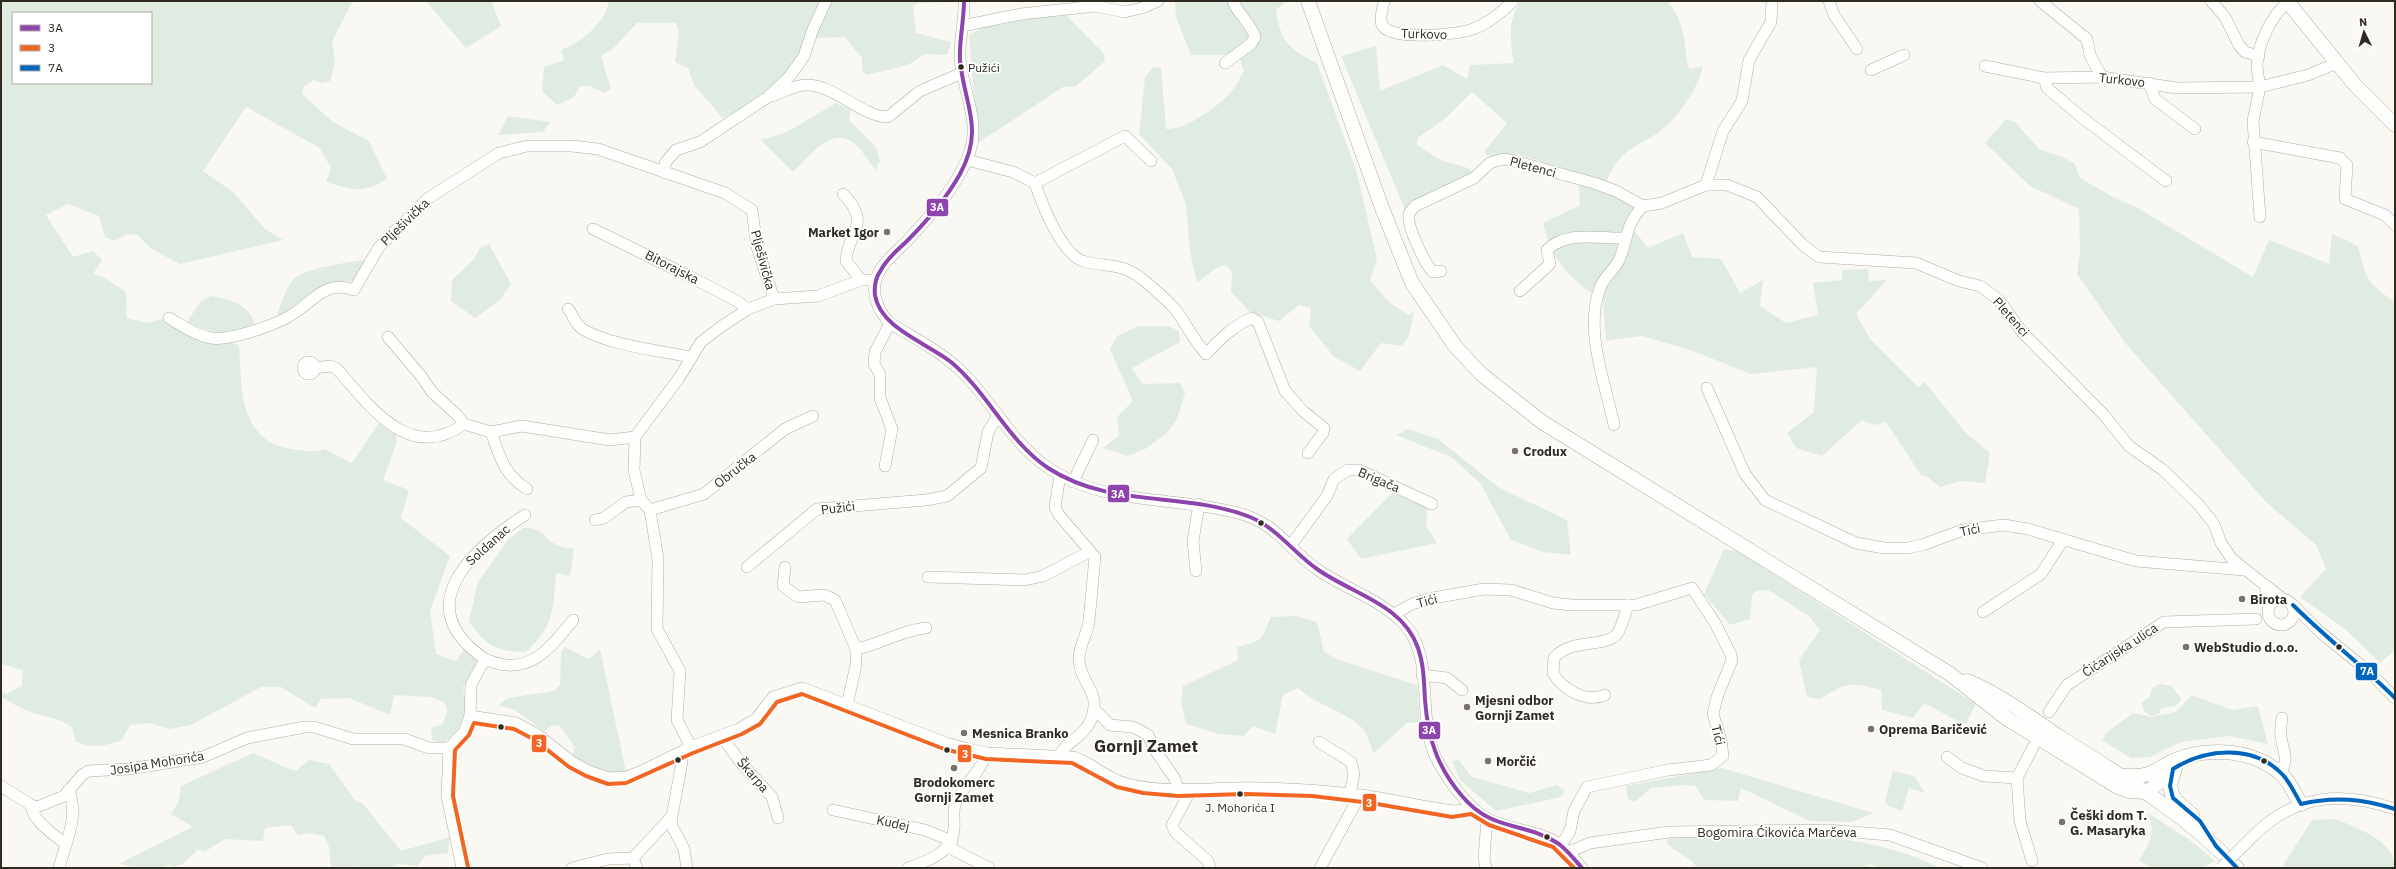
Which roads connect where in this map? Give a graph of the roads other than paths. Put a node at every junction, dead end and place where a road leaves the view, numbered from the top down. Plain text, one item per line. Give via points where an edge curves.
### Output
1 (826, 1) edge
2 (964, 1) edge
3 (1158, 1) edge
4 (1233, 1) edge
5 (1308, 1) edge
6 (1384, 1) edge
7 (1513, 1) edge
8 (1772, 1) edge
9 (1829, 1) edge
10 (2040, 1) edge
11 (2211, 1) edge
12 (2288, 1) edge
13 (962, 26) junction
14 (1857, 48) dead end
15 (1904, 55) dead end
16 (2259, 56) junction
17 (1225, 63) dead end
18 (2337, 63) junction
19 (1985, 66) dead end
20 (1871, 70) dead end
21 (962, 73) junction
22 (2102, 77) junction
23 (2044, 78) junction
24 (2149, 83) junction
25 (2260, 87) junction
26 (768, 97) junction
27 (2395, 125) edge
28 (2195, 129) dead end
29 (2254, 142) junction
30 (967, 160) junction
31 (1151, 161) dead end
32 (666, 173) junction
33 (2166, 181) dead end
34 (1035, 183) junction
35 (1706, 185) junction
36 (843, 194) dead end
37 (1643, 206) junction
38 (2260, 216) dead end
39 (2395, 225) edge
40 (593, 229) dead end
41 (1624, 238) junction
42 (1441, 271) dead end
43 (861, 280) junction
44 (876, 280) junction
45 (1520, 291) dead end
46 (774, 298) junction
47 (568, 309) dead end
48 (748, 309) junction
49 (169, 318) dead end
50 (890, 323) junction
51 (388, 337) dead end
52 (690, 357) junction
53 (314, 368) dead end
54 (1707, 388) dead end
55 (814, 416) dead end
56 (997, 417) junction
57 (464, 424) junction
58 (1614, 425) dead end
59 (491, 432) junction
60 (635, 437) junction
61 (1093, 440) dead end
62 (1308, 454) dead end
63 (885, 466) dead end
64 (1060, 475) junction
65 (1073, 482) junction
66 (527, 489) dead end
67 (640, 500) junction
68 (1199, 504) junction
69 (1432, 504) dead end
70 (650, 510) junction
71 (525, 515) dead end
72 (594, 520) dead end
73 (2004, 526) joint
74 (2063, 540) junction
75 (1291, 545) junction
76 (1089, 552) junction
77 (747, 567) dead end
78 (785, 567) dead end
79 (1196, 571) dead end
80 (2246, 571) junction
81 (928, 577) dead end
82 (2266, 586) junction
83 (2288, 602) junction
84 (1628, 605) junction
85 (2269, 608) junction
86 (1983, 612) dead end
87 (1394, 614) junction
88 (2256, 619) junction
89 (573, 620) dead end
90 (2275, 623) junction
91 (2288, 623) junction
92 (926, 628) dead end
93 (2320, 632) junction
94 (856, 649) junction
95 (485, 659) junction
96 (1950, 674) junction
97 (1422, 675) junction
98 (1462, 690) dead end
99 (1605, 695) dead end
100 (2395, 698) edge
101 (847, 705) junction
102 (1094, 709) junction
103 (2049, 712) dead end
104 (470, 716) junction
105 (2282, 718) dead end
106 (721, 736) junction
107 (1319, 742) dead end
108 (692, 747) junction
109 (2033, 747) dead end
110 (449, 748) junction
111 (681, 753) junction
112 (987, 753) junction
113 (2200, 754) junction
114 (1059, 756) junction
115 (1947, 758) dead end
116 (2173, 769) junction
117 (2280, 773) junction
118 (2151, 774) junction
119 (2121, 776) junction
120 (2017, 778) junction
121 (1, 786) edge
122 (1178, 789) junction
123 (69, 790) junction
124 (1191, 790) junction
125 (2148, 792) junction
126 (1355, 795) junction
127 (2301, 804) junction
128 (31, 805) junction
129 (1472, 807) junction
130 (2395, 809) edge
131 (833, 810) dead end
132 (778, 818) dead end
133 (1487, 818) junction
134 (672, 821) junction
135 (1568, 836) junction
136 (1589, 843) junction
137 (65, 844) junction
138 (950, 844) junction
139 (2216, 846) junction
140 (1565, 849) junction
141 (635, 863) edge
142 (2033, 866) edge
143 (912, 867) edge
144 (59, 868) edge
145 (462, 868) edge
146 (572, 868) edge
147 (687, 868) edge
148 (989, 868) edge
149 (1210, 868) edge
150 (1320, 868) edge
151 (1486, 868) edge
152 (1582, 868) edge
153 (1982, 868) edge
154 (2221, 868) edge
155 (2237, 868) edge

1 - 26 street via 813,28 804,56 790,76
2 - 13 street
3 - 13 street via 1124,12 1096,6 1021,14
4 - 17 street via 1237,11 1253,28 1255,37 1251,44
5 - 96 main road via 1382,208 1412,283 1446,334 1481,374 1542,422
6 - 7 street, Turkovo via 1382,26 1397,34 1451,35 1474,29 1504,10
8 - 35 street via 1771,22 1749,60 1742,101 1723,131
9 - 14 street via 1834,15
10 - 22 street via 2087,39 2090,55
11 - 16 street via 2225,17 2245,52
12 - 16 street via 2281,8 2261,43
12 - 18 main road
13 - 21 street
15 - 20 street
16 - 25 street via 2257,66
18 - 25 street, Turkovo via 2308,76
18 - 27 main road
19 - 23 street, Turkovo
21 - 26 street via 920,91 888,117 878,115 820,88 804,85
21 - 30 street via 973,137
22 - 23 street, Turkovo
22 - 24 street, Turkovo
23 - 33 street via 2047,88 2080,116
24 - 25 street, Turkovo via 2177,88
24 - 28 street via 2155,99
25 - 29 street via 2253,121
26 - 32 street via 700,142 676,150 664,163
29 - 38 street
29 - 39 street via 2340,158 2347,165 2345,199 2385,215
30 - 34 street via 1013,172
30 - 44 street via 936,208 885,264
31 - 34 street via 1125,136
32 - 46 street, Plješivička via 725,193 752,210 757,247
32 - 49 street, Plješivička via 598,148 526,146 499,153 441,188 414,212 379,247 354,290 339,286 324,290 292,315 225,337 200,335
34 - 62 street via 1053,228 1068,249 1085,262 1121,266 1140,277 1175,309 1193,340 1206,354 1244,321 1252,318 1258,322 1286,391 1303,411 1324,428
35 - 37 street, Pletenci via 1662,203
35 - 80 street, Pletenci via 1727,184 1757,197 1803,245 1819,257 1916,263 1959,281 1980,286 1999,300 2022,332 2104,415 2129,446 2163,470 2198,504 2214,524 2221,543 2232,559
36 - 43 street via 850,200 857,219 854,237 846,253 846,261
37 - 41 street via 1633,217
37 - 42 street, Pletenci via 1616,191 1594,183 1514,161 1503,159 1490,162 1474,178 1415,206 1409,214 1410,225 1427,266 1433,272
40 - 48 street, Bitorajska via 689,276
41 - 45 street via 1583,236 1554,242 1547,250 1550,264
41 - 58 street via 1619,260 1600,286 1594,308 1594,333
43 - 44 street, Plješivička
43 - 46 street, Plješivička via 818,296
44 - 50 street via 878,308
46 - 48 street
47 - 52 street via 574,315 576,324 584,330 630,346
48 - 52 street via 701,342
50 - 56 street via 939,353 961,372
50 - 63 street via 875,352 874,364 880,374 880,398 892,429
51 - 57 street via 432,392
52 - 60 street via 679,378
53 - 57 street via 337,368 383,420 412,436 442,436
54 - 73 street, Tići via 1746,474 1765,500 1776,507 1856,543 1884,548 1915,547 1963,530
55 - 70 street, Obručka via 785,429 704,494
56 - 64 street via 1027,451
56 - 77 street, Pužići via 988,432 981,468 947,496 817,509
57 - 59 street
59 - 60 street via 522,426 610,440
59 - 66 street via 506,470
60 - 67 street via 634,470
61 - 65 street
64 - 65 street
64 - 76 street via 1055,507 1069,530
65 - 68 street via 1113,496
67 - 70 street
67 - 72 street via 626,502 604,518
68 - 75 street via 1259,520
68 - 79 street via 1193,541
69 - 75 street, Brigača via 1359,470 1348,470 1334,479 1327,496
70 - 108 street via 658,559 657,629 680,671 677,720
71 - 95 street, Soldanac via 495,537 466,564 449,594 451,620 458,633 467,646
73 - 74 street, Pletenci via 2028,529
74 - 80 street, Pletenci via 2151,564 2220,566
74 - 86 street via 2041,574
75 - 87 street via 1319,570
76 - 81 street via 1043,576 1025,580
76 - 102 street via 1094,558 1088,624 1080,648 1080,666 1094,698
78 - 94 street via 783,586 789,592 798,597 824,595 835,600
80 - 82 street, Pletenci
82 - 83 street, Pletenci
82 - 85 street
83 - 85 street via 2275,600
83 - 91 street via 2293,617
83 - 93 street, Pletenci
84 - 87 street, Tići via 1553,603 1511,590 1484,589 1433,598 1408,606
84 - 99 street via 1617,634 1611,639 1565,648 1554,658 1553,673 1563,686 1592,698
84 - 135 street, Tići via 1636,605 1692,588 1708,612 1732,660 1713,714 1723,756 1711,765 1668,770 1587,787 1574,811
85 - 88 street
85 - 90 street via 2269,617
87 - 97 street via 1416,642
88 - 90 street, Ćićarijska ulica
88 - 103 street, Ćićarijska ulica via 2164,622 2068,684
89 - 95 street, Soldanac via 546,650 520,666 510,667
90 - 91 street
91 - 93 street
92 - 94 street via 911,629 876,645
93 - 100 street via 2369,672
94 - 101 street via 856,665
95 - 104 street via 471,685
96 - 119 main road via 1973,683 2012,706
96 - 125 main road via 2006,718 2091,771 2129,791
97 - 98 street via 1447,678
97 - 129 street via 1430,743 1445,774
101 - 106 street via 802,688 789,691 774,697 756,719
101 - 112 street via 946,743
102 - 114 street via 1086,730 1062,750
102 - 122 street via 1110,725 1133,727 1148,735 1175,779
104 - 110 street via 464,732
104 - 111 street via 516,723 538,735 572,762 609,778 626,777
105 - 117 street via 2281,737 2287,758
106 - 108 street
106 - 132 street, Škarpa via 772,797
107 - 126 street via 1351,762 1354,768
108 - 111 street
109 - 120 street
110 - 123 street, Josipa Mohorića via 429,748 404,739 353,740 314,727 295,728 247,738 203,757 130,769 88,771
110 - 145 street via 447,796
111 - 134 street via 682,762
112 - 114 street
112 - 138 street via 983,765 955,803
113 - 116 main road via 2183,761
113 - 117 main road via 2237,753 2261,761
113 - 118 main road via 2176,760
114 - 122 street via 1085,760 1106,776 1128,784
115 - 120 street via 1962,768 1984,776
116 - 125 main road
116 - 139 main road via 2170,786 2173,798 2200,821
117 - 127 main road
118 - 119 main road
118 - 125 main road
119 - 125 main road
120 - 142 street via 2020,821
121 - 128 street
122 - 124 street
123 - 128 street, Josipa Mohorića via 64,796 50,803 37,807
123 - 137 street via 74,804
124 - 126 street via 1262,788
124 - 149 street via 1172,825 1179,835 1208,861
125 - 139 main road
126 - 129 street via 1453,811
126 - 150 street
127 - 130 street via 2320,799 2342,798 2372,801
127 - 154 street, bridge via 2273,818
128 - 137 street via 31,811 38,820
129 - 133 street
131 - 138 street, Kudej via 926,830
133 - 140 street via 1548,839
133 - 151 street via 1484,858
134 - 141 street
134 - 147 street via 684,849
135 - 136 street
135 - 140 street, Tići
136 - 140 street, Bogomira Ćikovića Marčeva
136 - 153 street, Bogomira Ćikovića Marčeva via 1682,831 1860,832 1915,843
137 - 144 street
138 - 143 street via 932,858
138 - 148 street, Kudej
139 - 155 main road
140 - 152 street
141 - 146 street via 608,859

